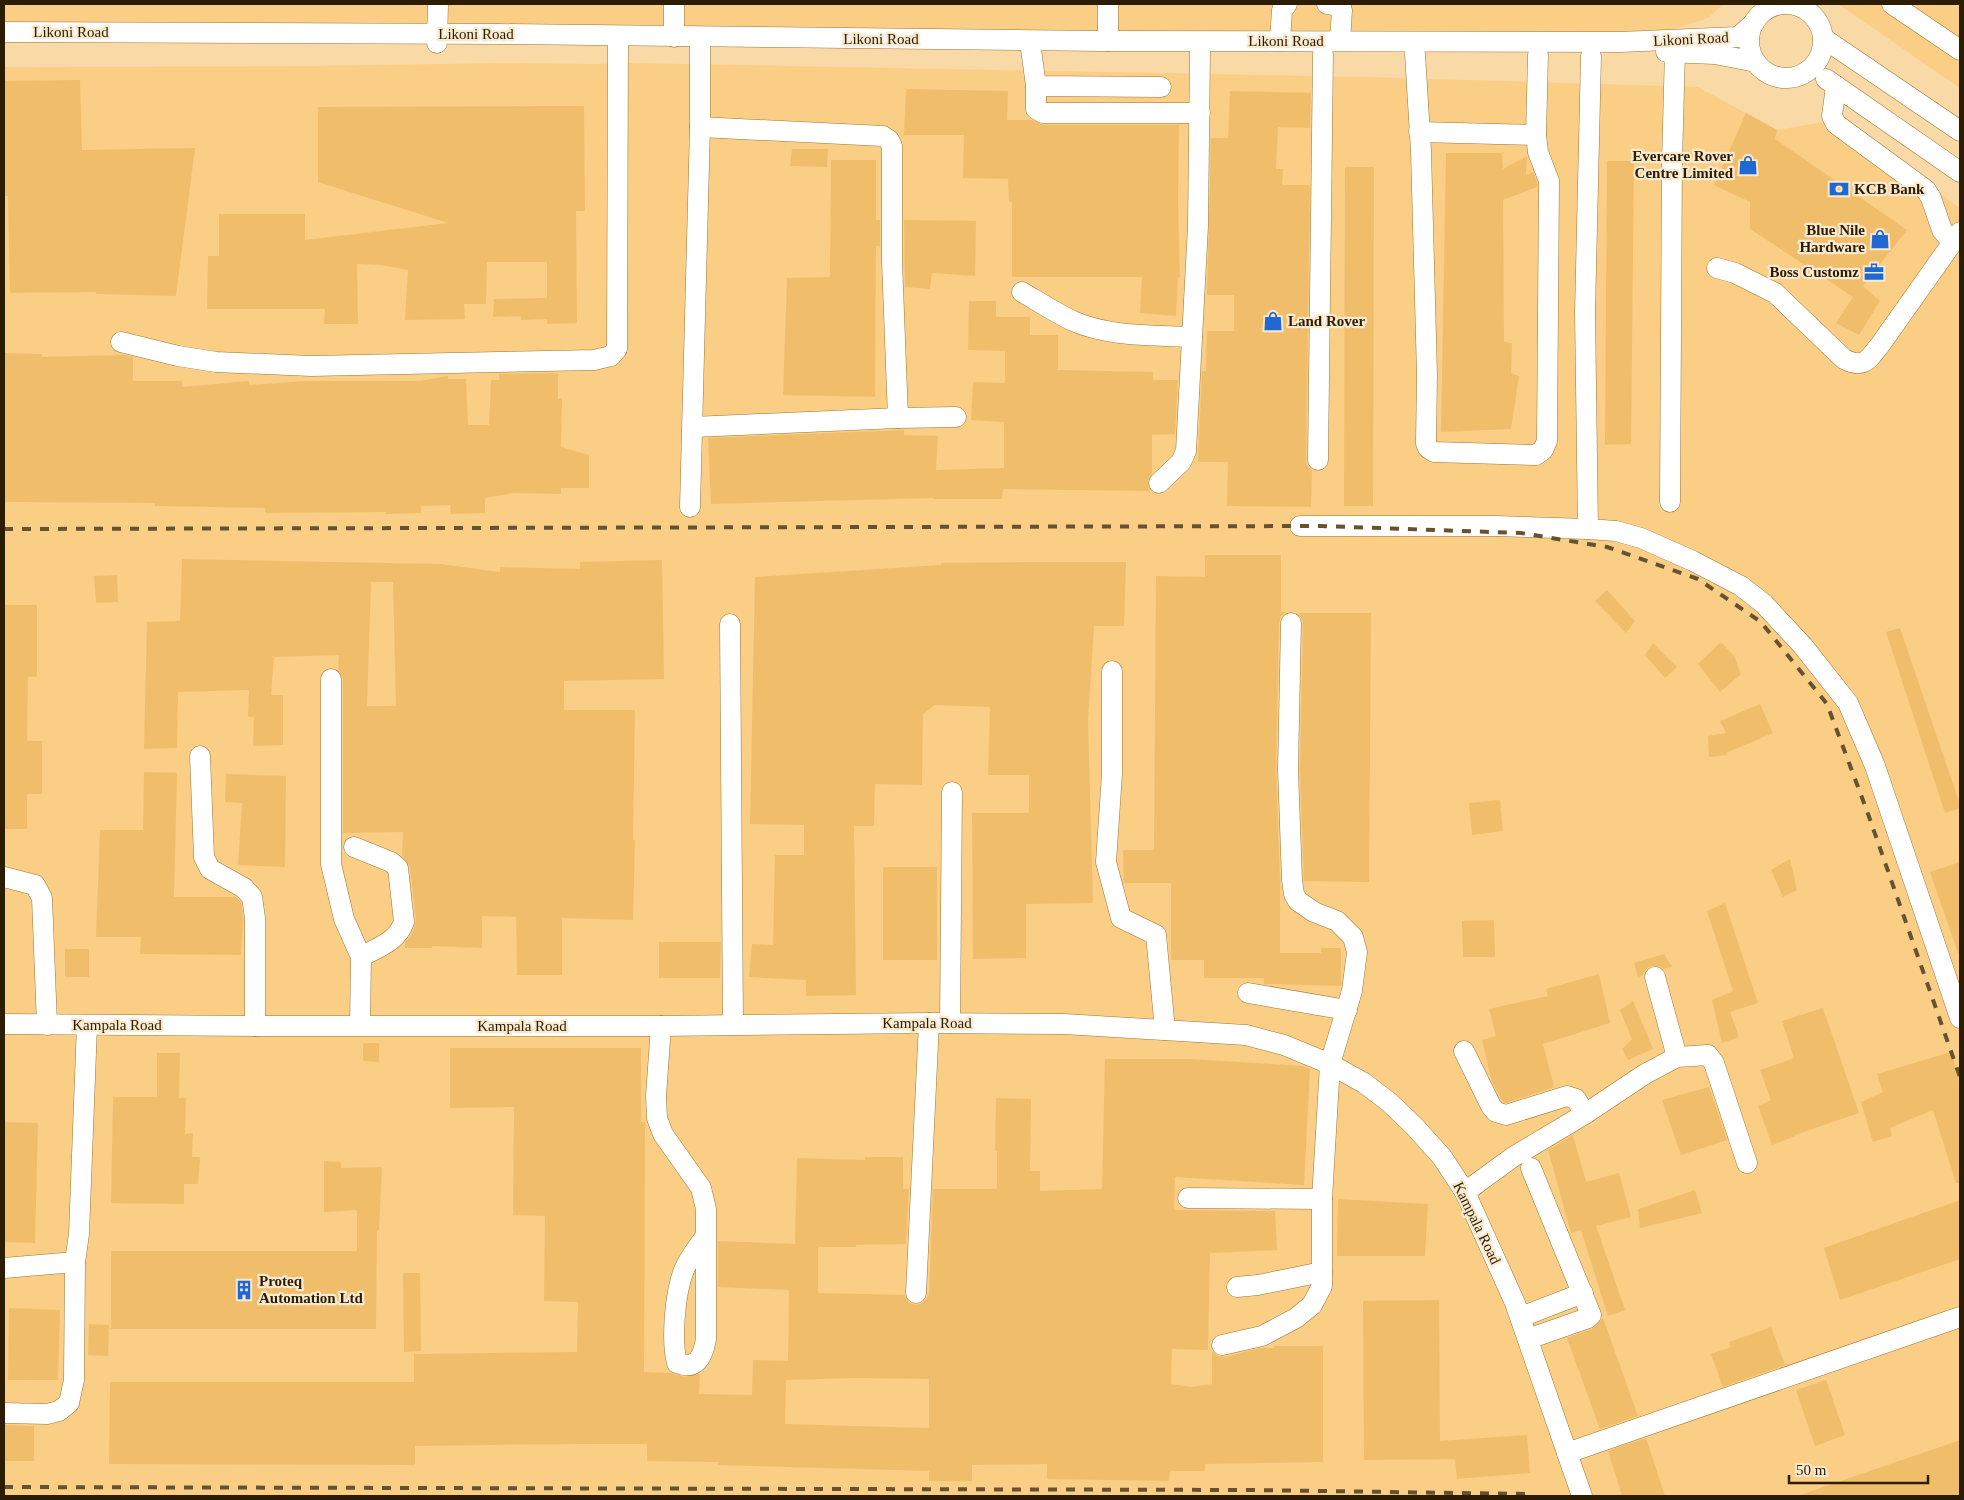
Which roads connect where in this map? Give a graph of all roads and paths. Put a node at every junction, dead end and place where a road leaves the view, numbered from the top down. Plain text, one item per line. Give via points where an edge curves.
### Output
1 (438, 4) edge
2 (674, 4) edge
3 (1108, 4) edge
4 (1287, 4) edge
5 (1892, 4) edge
6 (1337, 6) edge
7 (1770, 6) edge
8 (1814, 10) edge
9 (1754, 23) junction
10 (4, 32) edge
11 (674, 37) junction
12 (1823, 38) junction
13 (438, 39) junction
14 (4, 41) edge
15 (1108, 41) junction
16 (1280, 41) junction
17 (1340, 42) junction
18 (618, 44) junction
19 (700, 44) junction
20 (1031, 49) junction
21 (1960, 50) edge
22 (1675, 51) junction
23 (1200, 52) junction
24 (1323, 54) junction
25 (1415, 54) junction
26 (1538, 55) junction
27 (1591, 56) junction
28 (1756, 62) junction
29 (1811, 69) junction
30 (1036, 86) junction
31 (1836, 86) junction
32 (1162, 87) dead end
33 (1200, 113) junction
34 (1958, 125) edge
35 (700, 127) junction
36 (1419, 132) junction
37 (1536, 135) junction
38 (1960, 172) edge
39 (1957, 238) edge
40 (1717, 268) dead end
41 (1022, 292) dead end
42 (1192, 337) junction
43 (121, 342) dead end
44 (898, 418) junction
45 (956, 418) dead end
46 (693, 427) junction
47 (1318, 460) dead end
48 (1159, 483) dead end
49 (1670, 502) dead end
50 (690, 507) dead end
51 (1300, 526) dead end
52 (1588, 529) junction
53 (1291, 623) dead end
54 (730, 624) dead end
55 (1112, 671) dead end
56 (331, 679) dead end
57 (200, 756) dead end
58 (952, 792) dead end
59 (354, 846) dead end
60 (4, 877) edge
61 (360, 956) junction
62 (1655, 977) dead end
63 (1248, 993) dead end
64 (1347, 1010) junction
65 (1960, 1018) edge
66 (929, 1023) junction
67 (950, 1023) junction
68 (4, 1024) edge
69 (733, 1024) junction
70 (47, 1025) junction
71 (87, 1025) junction
72 (360, 1025) junction
73 (256, 1026) junction
74 (661, 1026) junction
75 (1165, 1030) junction
76 (1464, 1050) dead end
77 (1677, 1057) junction
78 (1330, 1064) junction
79 (1585, 1114) junction
80 (1747, 1163) dead end
81 (1531, 1168) dead end
82 (1465, 1192) junction
83 (1188, 1198) dead end
84 (1322, 1199) junction
85 (705, 1236) junction
86 (76, 1262) junction
87 (4, 1268) edge
88 (1322, 1272) junction
89 (1237, 1287) dead end
90 (916, 1293) dead end
91 (1583, 1294) junction
92 (1960, 1317) edge
93 (1520, 1318) junction
94 (1528, 1339) junction
95 (1222, 1345) dead end
96 (4, 1414) edge
97 (1567, 1453) junction
98 (1582, 1496) edge

1 - 13 street
2 - 11 street
3 - 15 street
4 - 16 street via 1282,10
5 - 21 street
6 - 17 street
7 - 8 street via 1793,4
7 - 9 street
8 - 12 street
9 - 17 street, Likoni Road via 1738,37 1620,42
9 - 28 street via 1749,38
10 - 13 street, Likoni Road
11 - 13 street, Likoni Road
11 - 15 street, Likoni Road
12 - 29 street via 1820,55
12 - 34 street
13 - 14 street, Likoni Road
13 - 18 street, Likoni Road
15 - 16 street, Likoni Road
16 - 17 street, Likoni Road
18 - 19 street, Likoni Road
18 - 43 street via 616,349 611,356 594,360 311,366 216,362
19 - 20 street, Likoni Road
19 - 35 street
20 - 23 street, Likoni Road
20 - 30 street
22 - 27 street, Likoni Road
22 - 28 street, Likoni Road
22 - 49 street
23 - 24 street, Likoni Road
23 - 33 street
24 - 25 street, Likoni Road
24 - 47 street
25 - 26 street, Likoni Road
25 - 36 street
26 - 27 street, Likoni Road
26 - 37 street
27 - 52 street via 1585,312
28 - 29 street via 1771,75 1781,78 1802,75
29 - 31 street
30 - 32 street
30 - 33 street via 1036,109 1043,113
31 - 38 street
31 - 39 street via 1832,116 1836,124 1926,190 1942,230
33 - 42 street
35 - 44 street via 883,136 889,140 892,146 892,261
35 - 46 street
36 - 37 street
36 - 37 street via 1427,375 1426,443 1434,452 1536,455 1547,441 1549,181 1538,152
39 - 40 street via 1880,346 1868,361 1861,364 1844,359 1775,293 1735,273
41 - 42 street via 1093,328
42 - 48 street via 1186,451 1181,462
44 - 45 street
44 - 46 street
46 - 50 street
51 - 52 street
52 - 65 street via 1640,538 1741,586 1764,604 1803,646 1848,704 1875,766
53 - 64 street via 1288,770 1294,894 1298,901 1314,912 1337,921 1353,937 1357,952
54 - 69 street
55 - 75 street via 1112,774 1106,862 1121,918 1156,935
56 - 61 street via 331,864 344,919
57 - 73 street via 204,857 210,869 244,888 252,897
58 - 67 street
59 - 61 street via 392,862 398,868 404,922 394,939
60 - 70 street via 35,885 42,898
61 - 72 street
62 - 77 street
63 - 64 street
64 - 78 street
66 - 67 street, Kampala Road
66 - 69 street, Kampala Road
66 - 90 street
67 - 75 street, Kampala Road via 1064,1024
68 - 70 street, Kampala Road
69 - 74 street, Kampala Road
70 - 71 street, Kampala Road
71 - 73 street, Kampala Road
71 - 86 street
72 - 73 street, Kampala Road
72 - 74 street, Kampala Road
74 - 85 street via 657,1118 663,1134 701,1188 706,1210
75 - 78 street, Kampala Road via 1246,1035 1284,1045
76 - 79 street via 1496,1112 1506,1115 1567,1096 1576,1099
77 - 79 street
77 - 80 street via 1708,1055 1714,1063
78 - 82 street, Kampala Road via 1364,1083 1415,1126 1442,1157
78 - 84 street
79 - 82 street via 1513,1157
81 - 91 street
82 - 93 street, Kampala Road
83 - 84 street
84 - 88 street
85 - 85 street via 706,1340 704,1353 696,1363 685,1366 678,1363 674,1350 675,1314 683,1272
86 - 87 street
86 - 96 street via 74,1380 69,1403 59,1411 47,1414
88 - 89 street
88 - 95 street via 1322,1286 1312,1305 1296,1318 1262,1336
91 - 93 street
91 - 94 street via 1591,1314 1588,1318
92 - 97 street
93 - 94 street, Kampala Road
94 - 97 street, Kampala Road
97 - 98 street, Kampala Road

